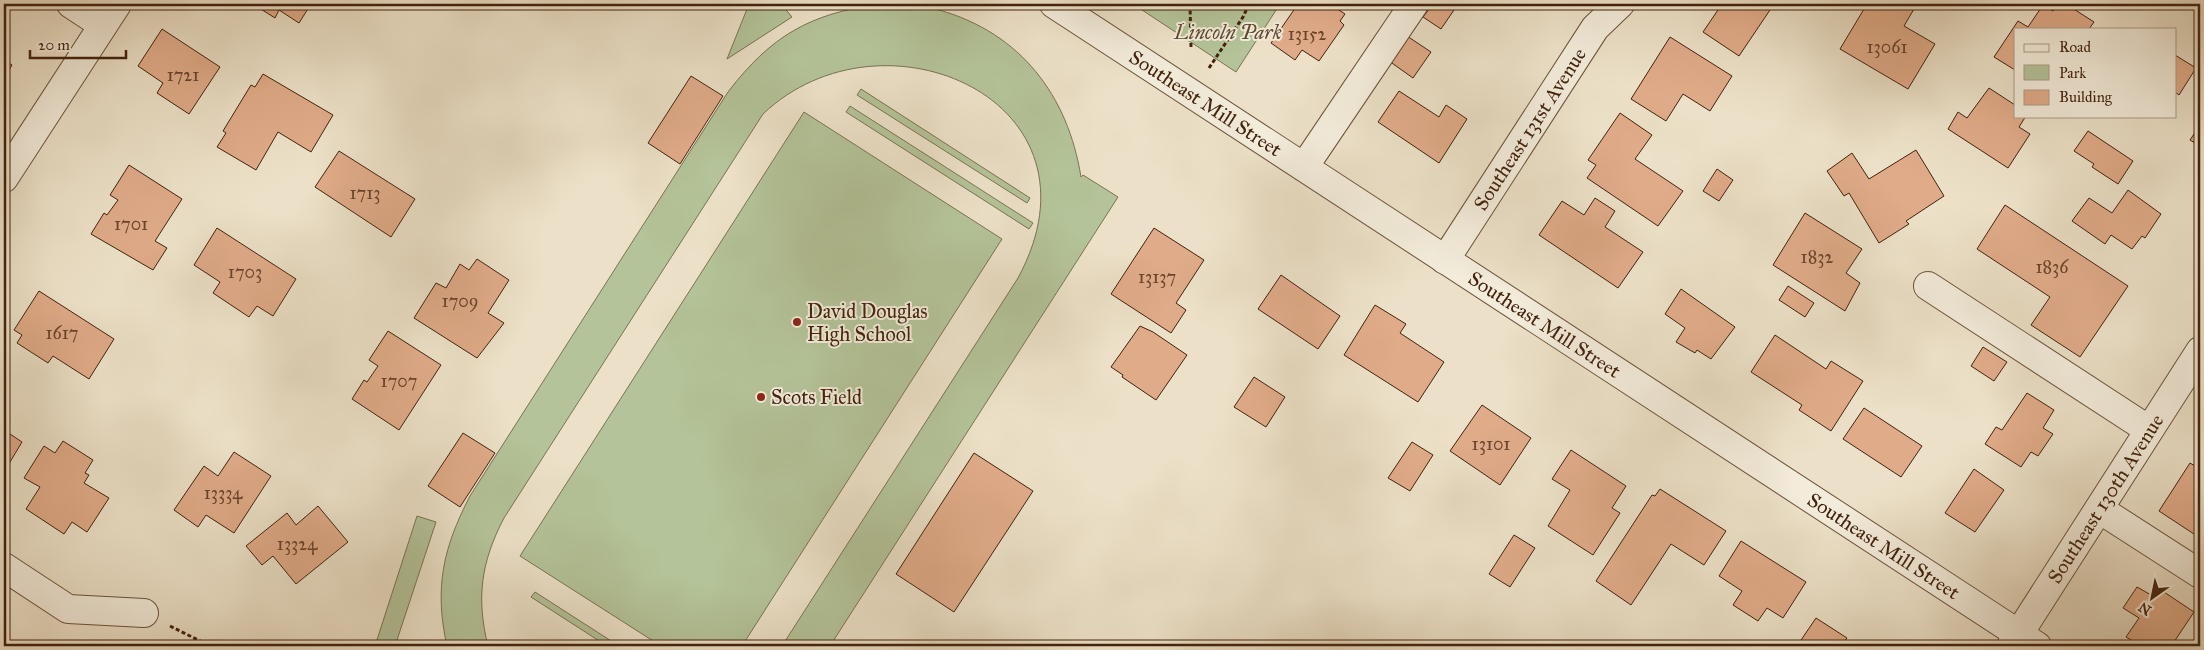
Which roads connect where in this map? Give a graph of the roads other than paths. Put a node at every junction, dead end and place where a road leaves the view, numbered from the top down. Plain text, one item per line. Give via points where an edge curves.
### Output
1 (71, 4) edge
2 (1054, 4) edge
3 (1414, 4) edge
4 (1620, 4) edge
5 (110, 14) edge
6 (1304, 167) junction
7 (4, 178) edge
8 (1445, 260) junction
9 (1928, 286) dead end
10 (2200, 352) edge
11 (2150, 430) junction
12 (2099, 509) junction
13 (4, 567) edge
14 (2200, 574) edge
15 (144, 613) road end
16 (2022, 642) edge

1 - 5 street
2 - 6 street, Southeast Mill Street
3 - 6 street
4 - 8 street, Southeast 131st Avenue via 1595,28
5 - 7 street
6 - 8 street, Southeast Mill Street
8 - 16 street, Southeast Mill Street
9 - 11 street
10 - 11 street, Southeast 130th Avenue
11 - 12 street, Southeast 130th Avenue
12 - 14 street
12 - 16 street, Southeast 130th Avenue
13 - 15 street via 68,609

